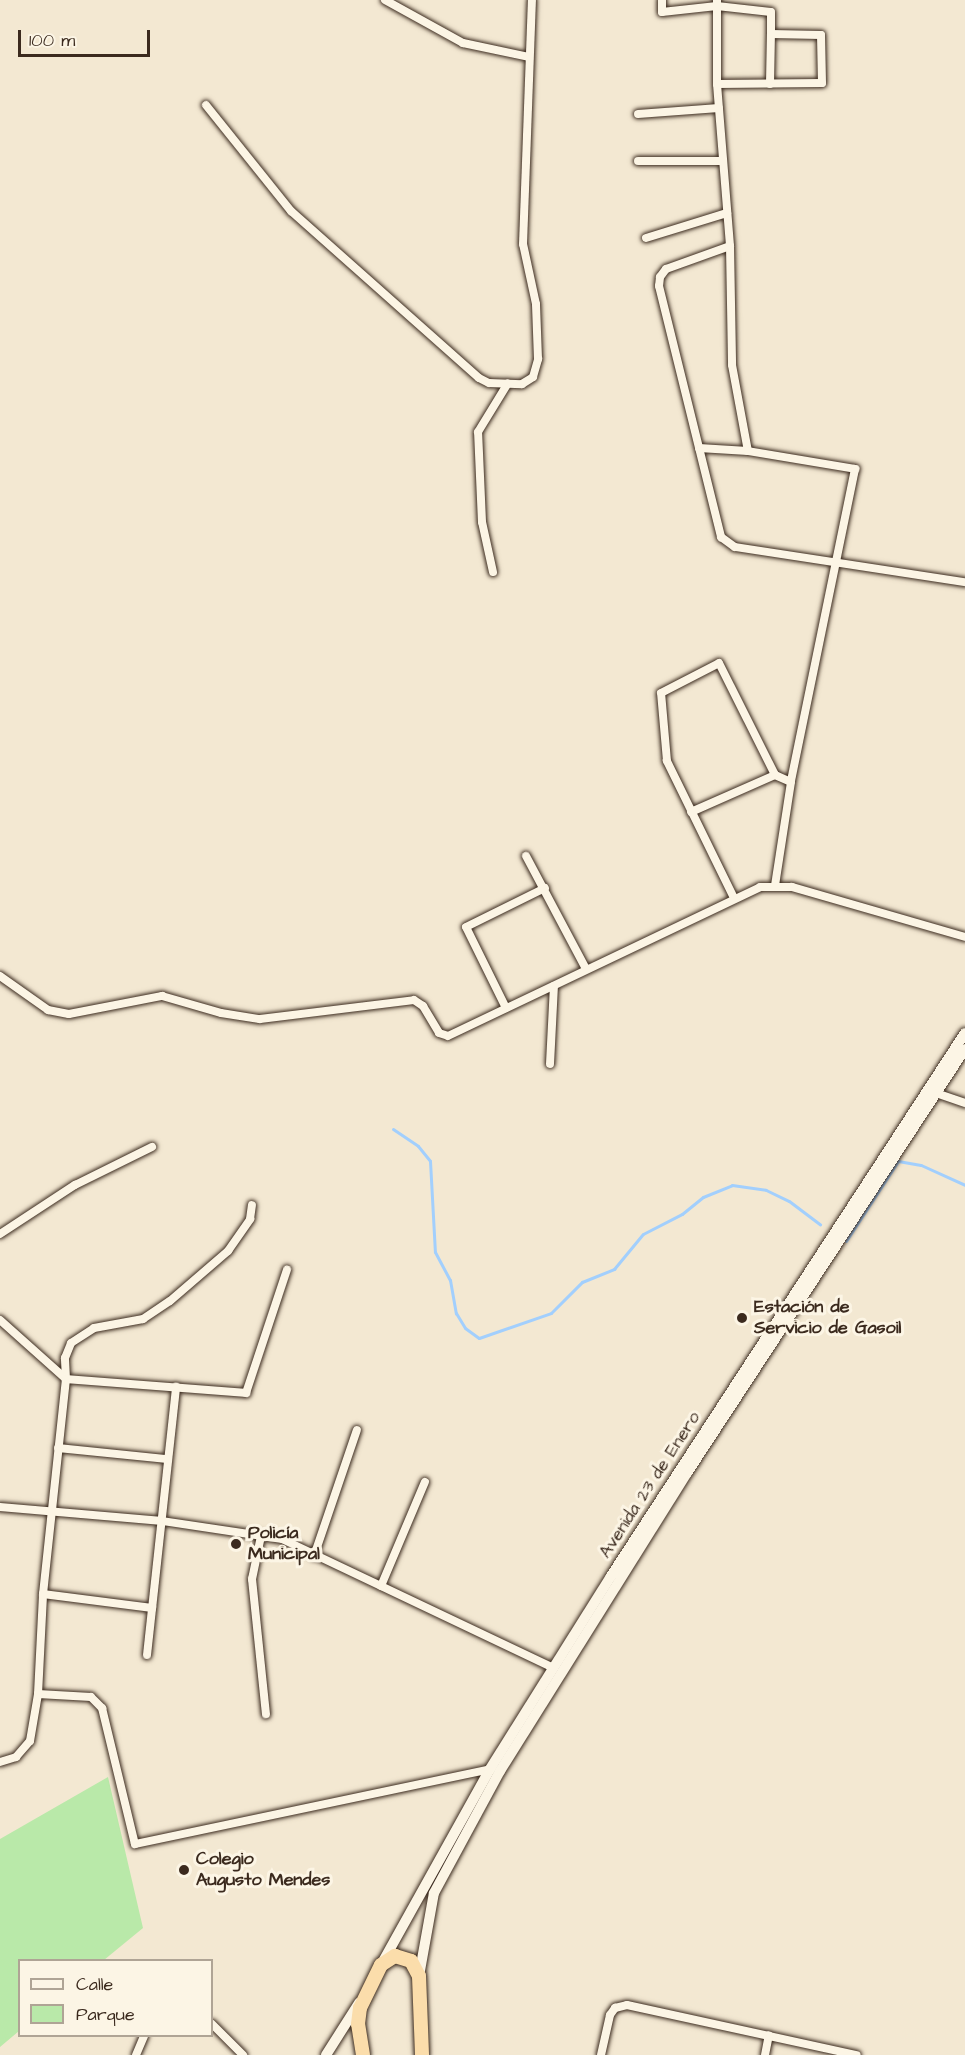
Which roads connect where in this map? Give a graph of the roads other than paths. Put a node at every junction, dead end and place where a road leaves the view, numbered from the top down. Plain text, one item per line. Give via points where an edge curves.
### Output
1 (385, 0) edge
2 (532, 0) edge
3 (662, 0) edge
4 (717, 3) edge
5 (771, 34) junction
6 (529, 57) junction
7 (717, 84) junction
8 (770, 84) junction
9 (206, 105) dead end
10 (719, 108) junction
11 (638, 114) dead end
12 (638, 160) dead end
13 (722, 161) junction
14 (727, 213) junction
15 (646, 238) dead end
16 (729, 246) junction
17 (508, 383) junction
18 (699, 448) junction
19 (748, 451) junction
20 (837, 562) junction
21 (493, 572) dead end
22 (965, 582) edge
23 (774, 775) junction
24 (791, 782) junction
25 (691, 812) junction
26 (526, 856) dead end
27 (775, 885) junction
28 (545, 888) junction
29 (734, 898) junction
30 (965, 937) edge
31 (586, 969) junction
32 (0, 976) edge
33 (554, 986) junction
34 (506, 1008) junction
35 (965, 1033) edge
36 (965, 1050) edge
37 (550, 1064) dead end
38 (936, 1093) junction
39 (965, 1103) edge
40 (152, 1148) dead end
41 (252, 1205) dead end
42 (0, 1234) edge
43 (287, 1270) dead end
44 (0, 1320) edge
45 (66, 1379) junction
46 (176, 1387) junction
47 (357, 1430) dead end
48 (58, 1448) junction
49 (167, 1459) junction
50 (425, 1482) dead end
51 (0, 1507) edge
52 (52, 1511) junction
53 (162, 1521) junction
54 (261, 1536) junction
55 (314, 1556) junction
56 (381, 1586) junction
57 (43, 1594) junction
58 (152, 1608) junction
59 (147, 1655) dead end
60 (554, 1668) junction
61 (38, 1694) junction
62 (266, 1714) dead end
63 (0, 1762) edge
64 (490, 1769) junction
65 (381, 1965) junction
66 (419, 1976) junction
67 (366, 1992) junction
68 (213, 2025) edge
69 (769, 2036) junction
70 (144, 2037) edge
71 (421, 2053) edge
72 (136, 2055) edge
73 (243, 2055) edge
74 (326, 2055) edge
75 (363, 2055) edge
76 (601, 2055) edge
77 (765, 2055) edge
78 (857, 2055) edge

1 - 6 street via 463,42
2 - 6 street
3 - 4 street via 662,12
4 - 5 street via 771,12
4 - 7 street
5 - 8 street
5 - 8 street via 821,35 822,83
6 - 17 street via 523,244 536,304 538,359 534,376 522,384
7 - 8 street
7 - 10 street
9 - 17 street via 291,211 479,378 489,383
10 - 11 street
10 - 13 street
12 - 13 street
13 - 14 street
14 - 15 street
14 - 16 street
16 - 18 street via 666,269 660,277
16 - 19 street via 732,364
17 - 21 street via 477,432 482,522
18 - 19 street
18 - 20 street via 721,537 728,544
19 - 20 street via 855,469
20 - 22 street
20 - 24 street
23 - 24 street
23 - 25 street
23 - 25 street via 719,663 661,693 667,761
24 - 27 street
25 - 29 street
26 - 28 street
27 - 29 street
27 - 30 street
28 - 31 street
28 - 34 street via 466,927
29 - 31 street
31 - 33 street
32 - 34 street via 48,1010 69,1014 162,996 221,1013 260,1019 414,1000 423,1006 439,1033 448,1036
33 - 34 street
33 - 37 street
35 - 60 main road, Avenida 23 de Enero
36 - 38 main road, Avenida 23 de Enero
38 - 39 street
38 - 66 main road, Avenida 23 de Enero via 687,1473 470,1822 429,1906
40 - 42 street via 75,1185
41 - 45 street via 249,1218 228,1251 170,1301 143,1319 94,1328 71,1343 65,1358
43 - 46 street via 246,1393
44 - 45 street
45 - 46 street
45 - 48 street
46 - 49 street
47 - 55 street
48 - 49 street
48 - 52 street
49 - 53 street
50 - 56 street
51 - 52 street
52 - 53 street
52 - 57 street
53 - 54 street
53 - 58 street
54 - 55 street via 282,1539
54 - 62 street via 252,1579
55 - 56 street
56 - 60 street
57 - 58 street
57 - 61 street
58 - 59 street
60 - 64 main road, Avenida 23 de Enero
61 - 63 street via 30,1741 16,1757
61 - 64 street via 91,1697 102,1708 135,1844
64 - 65 main road, Avenida 23 de Enero
65 - 66 highway via 395,1956 404,1957 417,1967
65 - 67 highway
66 - 71 highway
67 - 74 main road
67 - 75 highway via 358,2024
68 - 73 street
69 - 76 street via 623,2005 610,2015
69 - 77 street
69 - 78 street
70 - 72 street

